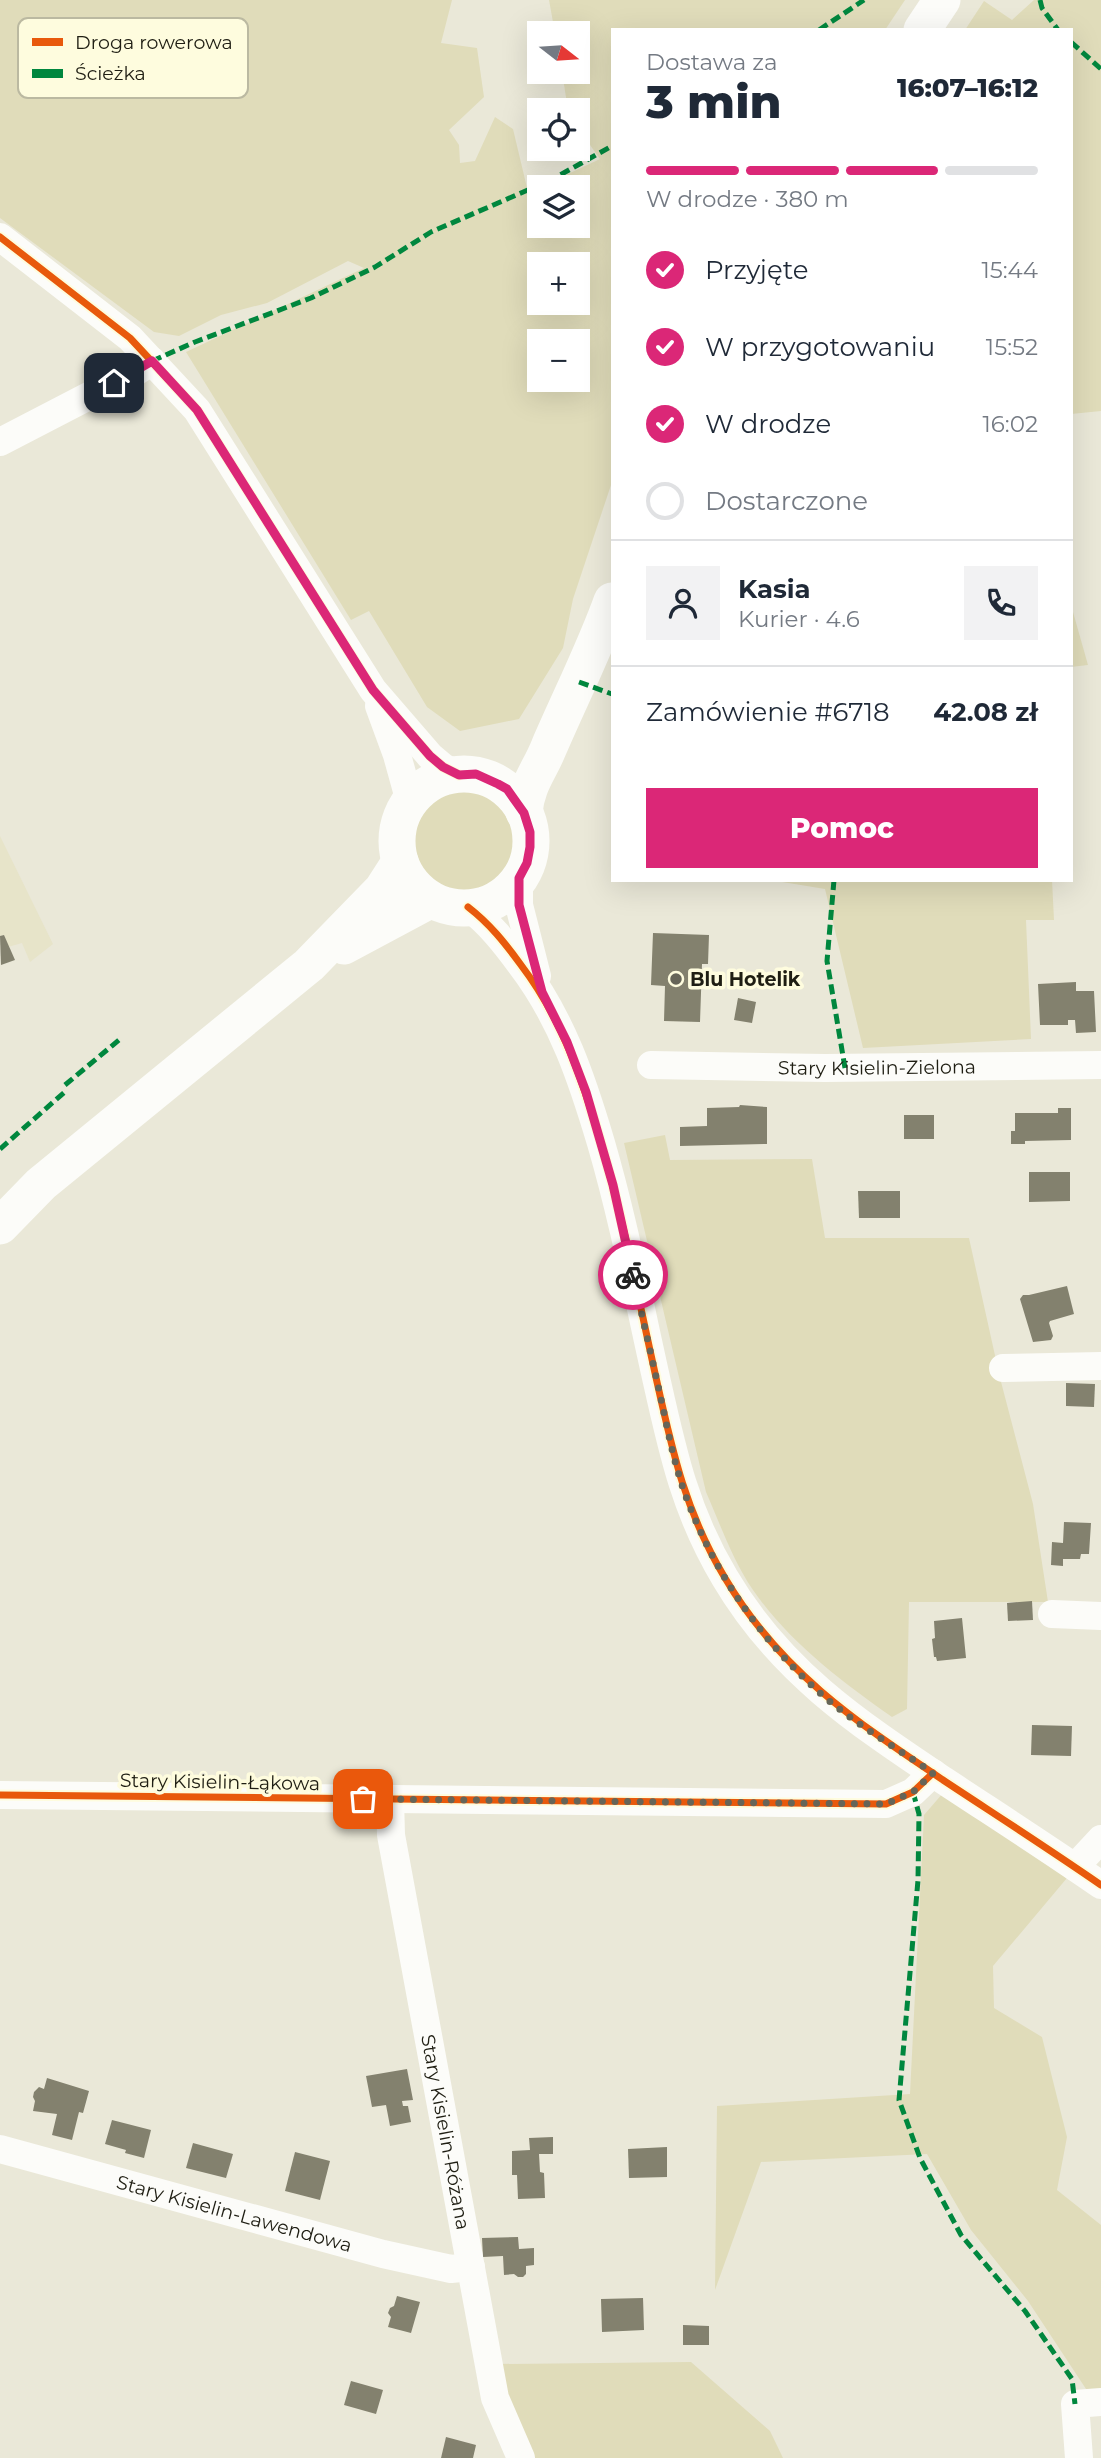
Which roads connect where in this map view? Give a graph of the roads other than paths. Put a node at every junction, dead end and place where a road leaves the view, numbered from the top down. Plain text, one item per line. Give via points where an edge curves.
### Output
1 (942, 0) edge
2 (923, 28) edge
3 (0, 237) edge
4 (152, 361) junction
5 (0, 442) edge
6 (611, 604) edge
7 (373, 690) junction
8 (562, 713) junction
9 (473, 776) junction
10 (410, 802) junction
11 (524, 813) junction
12 (400, 862) junction
13 (519, 878) junction
14 (430, 900) junction
15 (468, 907) junction
16 (309, 965) junction
17 (542, 992) junction
18 (651, 1065) dead end
19 (1101, 1065) edge
20 (0, 1226) edge
21 (1101, 1366) edge
22 (1003, 1368) dead end
23 (1052, 1614) dead end
24 (1101, 1616) edge
25 (933, 1773) junction
26 (0, 1795) edge
27 (390, 1799) junction
28 (1101, 1839) edge
29 (1075, 1867) junction
30 (1101, 1885) edge
31 (0, 2148) edge
32 (471, 2267) junction
33 (1088, 2403) edge
34 (521, 2458) edge
35 (1079, 2458) edge

1 - 2 main road
3 - 4 street via 91,305
4 - 5 street
4 - 7 street via 197,410
6 - 8 main road
7 - 9 street via 430,756 443,767
7 - 10 street
8 - 9 main road
8 - 11 main road via 532,778
9 - 10 main road via 445,776 429,783
9 - 11 main road via 507,789
10 - 12 main road via 399,827
11 - 13 main road via 530,847
12 - 14 main road via 408,878
12 - 16 main road via 382,890
13 - 15 main road via 486,904
13 - 17 street via 519,905
14 - 15 main road
14 - 16 main road
15 - 17 street via 496,931
16 - 20 main road via 41,1184
17 - 25 street via 586,1092 613,1185 676,1468 706,1545 748,1614 782,1656 830,1701
18 - 19 street, Stary Kisielin-Zielona via 825,1069
21 - 22 street
23 - 24 street
25 - 27 street, Stary Kisielin-Łąkowa via 913,1792 886,1804
25 - 29 street
26 - 27 street, Stary Kisielin-Łąkowa
27 - 32 street, Stary Kisielin-Różana via 391,1835
28 - 29 street
29 - 30 street
31 - 32 street, Stary Kisielin-Lawendowa via 383,2254 451,2269
32 - 34 street, Stary Kisielin-Różana via 495,2398
33 - 35 street

